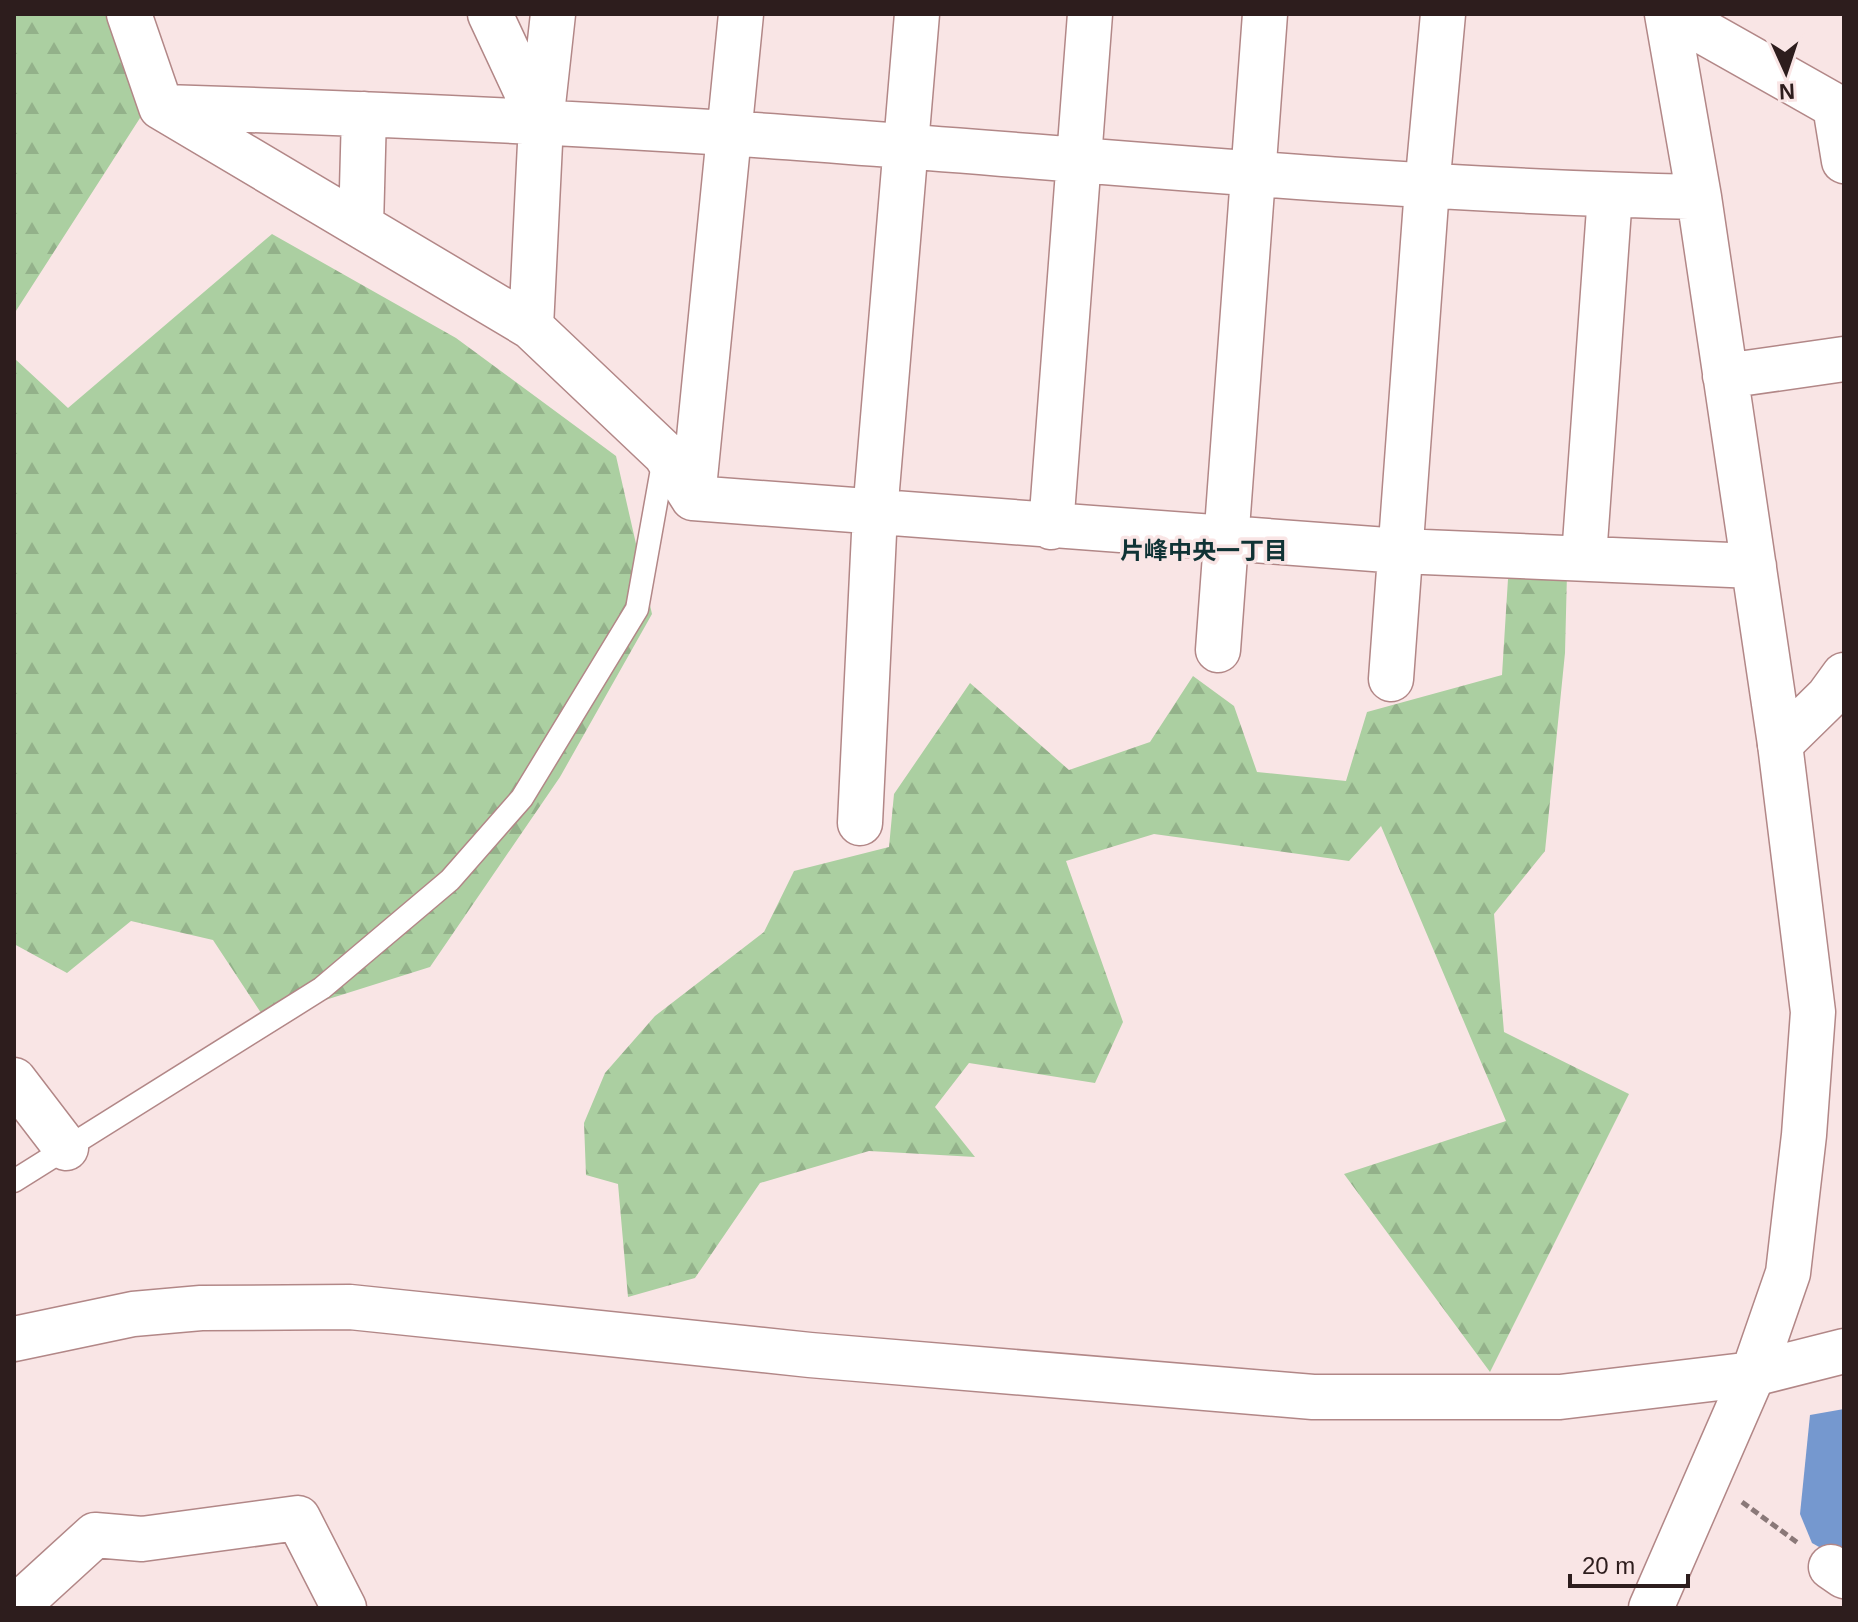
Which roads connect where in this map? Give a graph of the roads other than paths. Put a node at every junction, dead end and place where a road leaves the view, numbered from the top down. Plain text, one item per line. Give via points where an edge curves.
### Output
1 (129, 14) edge
2 (490, 14) edge
3 (553, 14) edge
4 (741, 14) edge
5 (917, 14) edge
6 (1090, 14) edge
7 (1265, 14) edge
8 (1443, 14) edge
9 (1670, 14) edge
10 (161, 107) junction
11 (1840, 108) edge
12 (364, 114) junction
13 (541, 123) junction
14 (731, 133) junction
15 (903, 148) junction
16 (1077, 161) junction
17 (1844, 161) edge
18 (1252, 174) junction
19 (1427, 188) junction
20 (1610, 195) junction
21 (1699, 197) junction
22 (361, 226) junction
23 (531, 327) junction
24 (1844, 359) edge
25 (1725, 376) junction
26 (665, 454) junction
27 (693, 498) junction
28 (875, 513) junction
29 (1051, 527) junction
30 (1224, 536) junction
31 (1400, 551) junction
32 (1584, 557) junction
33 (1754, 566) junction
34 (1218, 650) dead end
35 (1844, 675) edge
36 (1391, 679) dead end
37 (1780, 744) junction
38 (860, 823) dead end
39 (14, 1080) edge
40 (66, 1148) junction
41 (14, 1181) edge
42 (14, 1339) edge
43 (1844, 1351) edge
44 (1753, 1374) junction
45 (15, 1608) edge
46 (344, 1608) edge
47 (1651, 1608) edge

1 - 10 street
2 - 13 street
3 - 13 street
4 - 14 street
5 - 15 street
6 - 16 street
7 - 18 street
8 - 19 street
9 - 11 street
9 - 21 street
10 - 12 street
10 - 22 street
11 - 17 street
12 - 13 street
12 - 22 street
13 - 14 street
13 - 23 street
14 - 15 street
14 - 27 street
15 - 16 street
15 - 28 street
16 - 18 street
16 - 29 street
18 - 19 street
18 - 30 street
19 - 20 street
19 - 31 street
20 - 21 street
20 - 32 street
21 - 25 street
22 - 23 street
23 - 26 street
24 - 25 street
25 - 33 street
26 - 27 street
26 - 40 lane via 637,609 522,798 450,880 322,988
27 - 28 street
28 - 29 street
28 - 38 street
29 - 30 street
30 - 31 street
30 - 34 street
31 - 32 street
31 - 36 street
32 - 33 street
33 - 37 street
35 - 37 street
37 - 44 street via 1813,1012 1788,1273
39 - 40 street
40 - 41 lane
42 - 44 street via 133,1314 350,1307 810,1355 1313,1397 1560,1397
43 - 44 street
44 - 47 street
45 - 46 street via 95,1535 142,1539 298,1518

